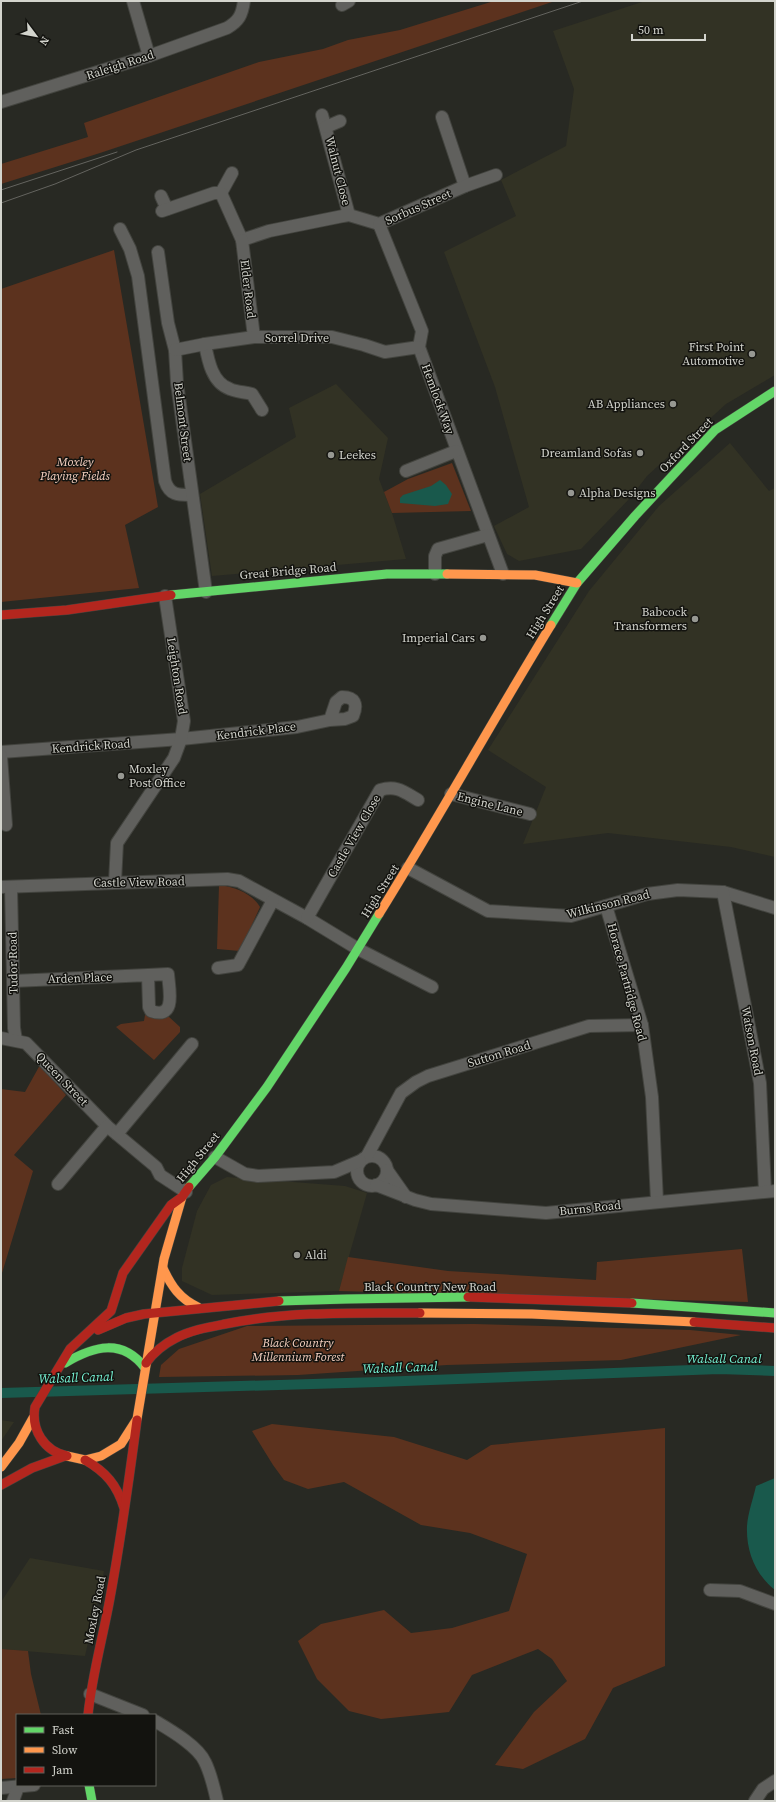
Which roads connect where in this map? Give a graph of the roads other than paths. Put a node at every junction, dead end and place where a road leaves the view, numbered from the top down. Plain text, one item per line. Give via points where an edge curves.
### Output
1 (133, 1) edge
2 (244, 1) edge
3 (150, 56) junction
4 (1, 102) edge
5 (322, 115) dead end
6 (442, 116) dead end
7 (340, 121) dead end
8 (326, 127) junction
9 (232, 173) dead end
10 (496, 175) dead end
11 (465, 186) junction
12 (221, 193) junction
13 (161, 196) dead end
14 (349, 215) junction
15 (379, 224) junction
16 (120, 229) dead end
17 (242, 240) junction
18 (158, 252) dead end
19 (254, 338) junction
20 (205, 344) junction
21 (418, 347) junction
22 (175, 350) junction
23 (775, 391) edge
24 (262, 410) dead end
25 (456, 451) junction
26 (406, 471) dead end
27 (192, 495) junction
28 (488, 534) junction
29 (434, 574) junction
30 (503, 574) junction
31 (577, 583) junction
32 (206, 592) junction
33 (165, 596) junction
34 (1, 615) edge
35 (330, 720) dead end
36 (181, 739) junction
37 (1, 752) edge
38 (1, 756) edge
39 (451, 794) junction
40 (418, 800) dead end
41 (530, 814) dead end
42 (6, 825) dead end
43 (408, 868) junction
44 (115, 882) junction
45 (6, 887) edge
46 (723, 892) junction
47 (273, 900) junction
48 (606, 906) junction
49 (775, 908) edge
50 (307, 918) junction
51 (358, 949) junction
52 (218, 968) dead end
53 (148, 975) dead end
54 (13, 981) junction
55 (432, 987) dead end
56 (642, 1025) junction
57 (1, 1038) edge
58 (16, 1040) junction
59 (192, 1044) dead end
60 (383, 1128) junction
61 (112, 1130) junction
62 (215, 1157) junction
63 (363, 1159) junction
64 (385, 1165) junction
65 (334, 1172) junction
66 (361, 1182) junction
67 (58, 1184) dead end
68 (376, 1185) junction
69 (770, 1191) edge
70 (184, 1194) junction
71 (406, 1197) junction
72 (657, 1201) junction
73 (138, 1252) junction
74 (164, 1258) junction
75 (163, 1268) junction
76 (198, 1307) junction
77 (155, 1312) junction
78 (775, 1313) edge
79 (775, 1328) edge
80 (88, 1334) junction
81 (146, 1365) junction
82 (56, 1370) junction
83 (33, 1418) junction
84 (137, 1419) junction
85 (65, 1456) junction
86 (85, 1460) junction
87 (1, 1467) edge
88 (1, 1485) edge
89 (124, 1509) junction
90 (710, 1590) dead end
91 (775, 1604) edge
92 (90, 1694) junction
93 (88, 1714) edge
94 (140, 1714) edge
95 (156, 1722) edge
96 (775, 1782) edge
97 (26, 1786) edge
98 (90, 1786) edge
99 (18, 1787) junction
100 (1, 1788) edge
101 (13, 1801) edge
102 (92, 1801) edge
103 (216, 1801) edge
104 (755, 1801) edge

1 - 3 street
2 - 3 street, Raleigh Road via 237,22 227,28
3 - 4 street, Raleigh Road
5 - 8 street, Walnut Close
6 - 11 street
7 - 8 street, Walnut Close
8 - 14 street, Walnut Close
9 - 12 street
10 - 11 street, Sorbus Street
11 - 15 street, Sorbus Street
12 - 13 street via 214,193 164,210
12 - 17 street, Elder Road
14 - 15 street, Sorbus Street
14 - 17 street, Sorbus Street via 269,231
15 - 21 street, Hemlock Way via 422,331
16 - 27 street via 130,249 138,276 165,481 172,493
17 - 19 street, Elder Road
18 - 22 street, Belmont Street via 168,323
19 - 20 street, Sorrel Drive
19 - 21 street, Sorrel Drive via 332,337 385,352
20 - 22 street, Sorrel Drive
20 - 24 street via 209,366 217,379 231,390 252,394
21 - 25 street, Hemlock Way
22 - 27 street, Belmont Street
23 - 31 main road, Oxford Street via 739,412 715,430
25 - 26 street
25 - 28 street, Hemlock Way
27 - 32 street, Belmont Street
28 - 29 street via 438,549
28 - 30 street, Hemlock Way
29 - 30 main road, Great Bridge Road
29 - 32 main road, Great Bridge Road via 387,574
30 - 31 main road, Great Bridge Road via 548,577
31 - 39 main road, High Street
32 - 33 main road, Great Bridge Road
33 - 34 main road, Great Bridge Road via 66,610
33 - 36 street, Leighton Road via 184,721
35 - 36 street, Kendrick Place via 297,727
36 - 37 street, Kendrick Road
36 - 44 street, Leighton Road via 174,758 117,843
38 - 42 street
39 - 41 street, Engine Lane
39 - 43 main road, High Street
40 - 50 street, Castle View Close via 395,788 380,790
43 - 48 street, Wilkinson Road via 488,911 571,916
43 - 51 main road, High Street
44 - 45 street, Castle View Road
44 - 47 street, Castle View Road via 226,879 239,881
45 - 54 street, Tudor Road
46 - 48 street, Wilkinson Road via 678,890 647,894
46 - 49 street, Wilkinson Road
46 - 69 street, Watson Road via 760,1083
47 - 50 street, Castle View Road
47 - 52 street via 238,965
48 - 56 street, Horace Partridge Road
50 - 51 street, Castle View Road
51 - 55 street, Castle View Road
51 - 62 main road, High Street via 267,1087
53 - 54 street, Arden Place
54 - 58 street, Tudor Road
56 - 60 street, Sutton Road via 590,1026 428,1076 401,1093
56 - 72 street, Horace Partridge Road via 652,1097
57 - 58 street, Queen Street
58 - 61 street, Queen Street via 26,1042
59 - 61 street
60 - 63 street, Sutton Road
60 - 64 street, Sutton Road
61 - 67 street
61 - 70 street, Queen Street
62 - 65 street via 245,1174 258,1176
62 - 70 main road, High Street
63 - 64 street via 373,1155
63 - 65 street
63 - 66 street via 356,1172
64 - 68 street via 384,1179
64 - 71 street
65 - 66 street
66 - 68 street
68 - 71 street, Burns Road
69 - 72 street, Burns Road
70 - 73 main road, High Street via 171,1205
70 - 74 main road, High Street
71 - 72 street, Burns Road via 431,1204 546,1213
73 - 74 main road via 153,1250
73 - 80 main road, High Street via 123,1273 111,1311
74 - 75 main road, High Street
75 - 76 main road via 169,1284 177,1294
75 - 77 main road, High Street
76 - 77 main road, Black Country New Road
76 - 78 main road, Black Country New Road via 333,1299 441,1298 560,1300
77 - 80 main road, Black Country New Road via 126,1318
77 - 81 main road, High Street
79 - 81 main road via 634,1318 428,1312 262,1318 220,1324 170,1340 160,1347
80 - 82 main road, High Street via 70,1350
81 - 82 main road via 130,1352 116,1347 106,1347 90,1350
81 - 84 main road
82 - 83 main road via 35,1408
83 - 85 main road via 43,1442
83 - 87 main road
84 - 86 main road via 120,1444 101,1456
84 - 89 main road, Moxley Road
85 - 86 main road
85 - 88 main road via 41,1463
86 - 89 main road, Moxley Road via 108,1475
89 - 92 main road, Moxley Road via 110,1599
90 - 91 street via 740,1591
92 - 93 main road, Moxley Road
92 - 94 street
95 - 103 street via 199,1752 210,1774
96 - 104 street via 763,1789
97 - 99 street
98 - 102 main road
99 - 100 street
99 - 101 street

